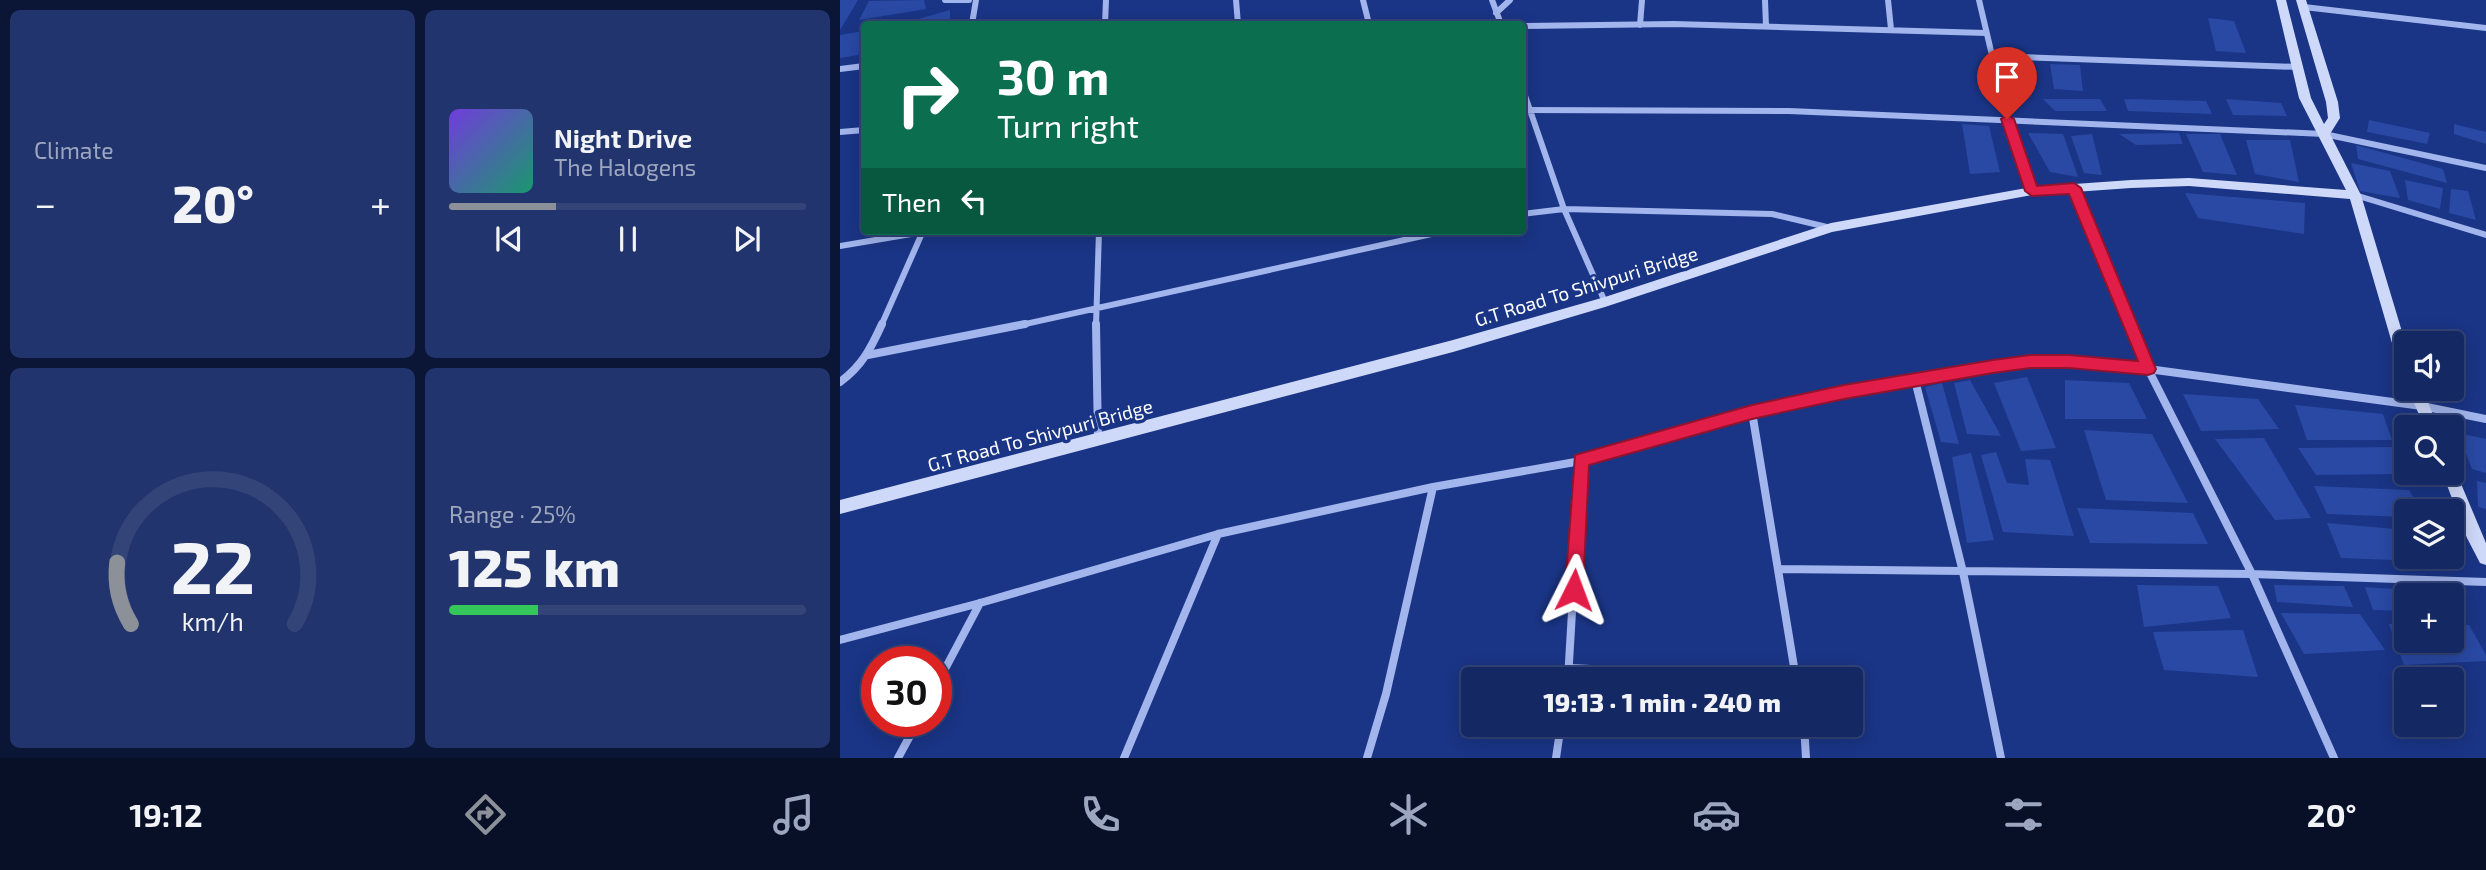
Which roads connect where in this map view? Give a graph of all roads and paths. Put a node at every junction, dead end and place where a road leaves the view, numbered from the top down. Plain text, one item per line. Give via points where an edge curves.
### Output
1 (944, 0) edge
2 (969, 0) edge
3 (976, 0) edge
4 (1106, 0) edge
5 (1236, 0) edge
6 (1363, 0) edge
7 (1492, 0) edge
8 (1510, 0) edge
9 (1642, 0) edge
10 (1765, 0) edge
11 (1888, 0) edge
12 (1979, 0) edge
13 (2281, 0) edge
14 (2303, 3) edge
15 (1496, 13) junction
16 (972, 21) edge
17 (1105, 21) edge
18 (1238, 21) edge
19 (1368, 21) edge
20 (1500, 21) edge
21 (1640, 25) junction
22 (1526, 26) edge
23 (1766, 26) junction
24 (2486, 28) edge
25 (1891, 29) junction
26 (1986, 33) junction
27 (1991, 55) junction
28 (861, 66) edge
29 (2297, 66) junction
30 (840, 69) edge
31 (1526, 109) edge
32 (2007, 119) junction
33 (861, 130) edge
34 (840, 132) edge
35 (2324, 134) junction
36 (2486, 168) edge
37 (2074, 188) junction
38 (2032, 191) junction
39 (2354, 195) junction
40 (1564, 209) junction
41 (1526, 214) edge
42 (1831, 228) junction
43 (2486, 234) edge
44 (902, 235) edge
45 (923, 235) edge
46 (1099, 235) edge
47 (1427, 235) edge
48 (840, 246) edge
49 (1605, 302) junction
50 (1096, 310) junction
51 (2395, 331) edge
52 (868, 355) junction
53 (2148, 369) junction
54 (1915, 380) junction
55 (840, 382) edge
56 (2420, 401) edge
57 (2422, 406) junction
58 (1752, 412) junction
59 (2426, 415) edge
60 (2486, 419) edge
61 (1098, 440) junction
62 (1581, 460) junction
63 (2455, 485) edge
64 (1433, 487) junction
65 (840, 507) edge
66 (1218, 534) junction
67 (2481, 541) edge
68 (2486, 558) edge
69 (1778, 569) junction
70 (1963, 572) junction
71 (2252, 573) junction
72 (2486, 582) edge
73 (980, 603) junction
74 (840, 640) edge
75 (952, 656) edge
76 (1570, 667) edge
77 (1793, 667) edge
78 (909, 737) edge
79 (1559, 737) edge
80 (1805, 737) edge
81 (898, 758) edge
82 (1124, 758) edge
83 (1367, 758) edge
84 (1556, 758) edge
85 (1806, 758) edge
86 (2001, 758) edge
87 (2334, 758) edge

1 - 2 street
3 - 16 street
4 - 17 street
5 - 18 street
6 - 19 street
7 - 15 street
8 - 15 street
9 - 21 street
10 - 23 street
11 - 25 street
12 - 26 street
13 - 29 street
14 - 24 street
14 - 35 street via 2334,118
15 - 20 street
21 - 22 street
21 - 23 street
23 - 25 street
25 - 26 street
26 - 27 street
27 - 29 street
27 - 32 street
28 - 30 street
29 - 35 street via 2305,98
31 - 32 street
31 - 40 street
32 - 35 street
32 - 38 street
33 - 34 street
35 - 36 street
35 - 39 street
37 - 38 street, G.T Road To Shivpuri Bridge
37 - 39 street, G.T Road To Shivpuri Bridge via 2189,182
37 - 53 street
38 - 42 street, G.T Road To Shivpuri Bridge
39 - 43 street
39 - 51 street
40 - 41 street
40 - 42 street via 1772,214
40 - 49 street
42 - 49 street, G.T Road To Shivpuri Bridge
44 - 48 street
45 - 52 street
46 - 50 street
47 - 50 street
49 - 61 street, G.T Road To Shivpuri Bridge
50 - 52 street
50 - 61 street
52 - 55 street
53 - 54 street via 2030,362
53 - 57 street
53 - 71 street
54 - 58 street
54 - 70 street
56 - 57 street
57 - 59 street
57 - 60 street
58 - 62 street
58 - 69 street
61 - 65 street, G.T Road To Shivpuri Bridge
62 - 64 street
62 - 76 street
63 - 67 street
64 - 66 street
64 - 83 street
66 - 73 street
66 - 82 street
67 - 68 street
69 - 70 street
69 - 77 street
70 - 71 street
70 - 86 street
71 - 72 street
71 - 87 street
73 - 74 street
73 - 75 street
78 - 81 street
79 - 84 street
80 - 85 street

